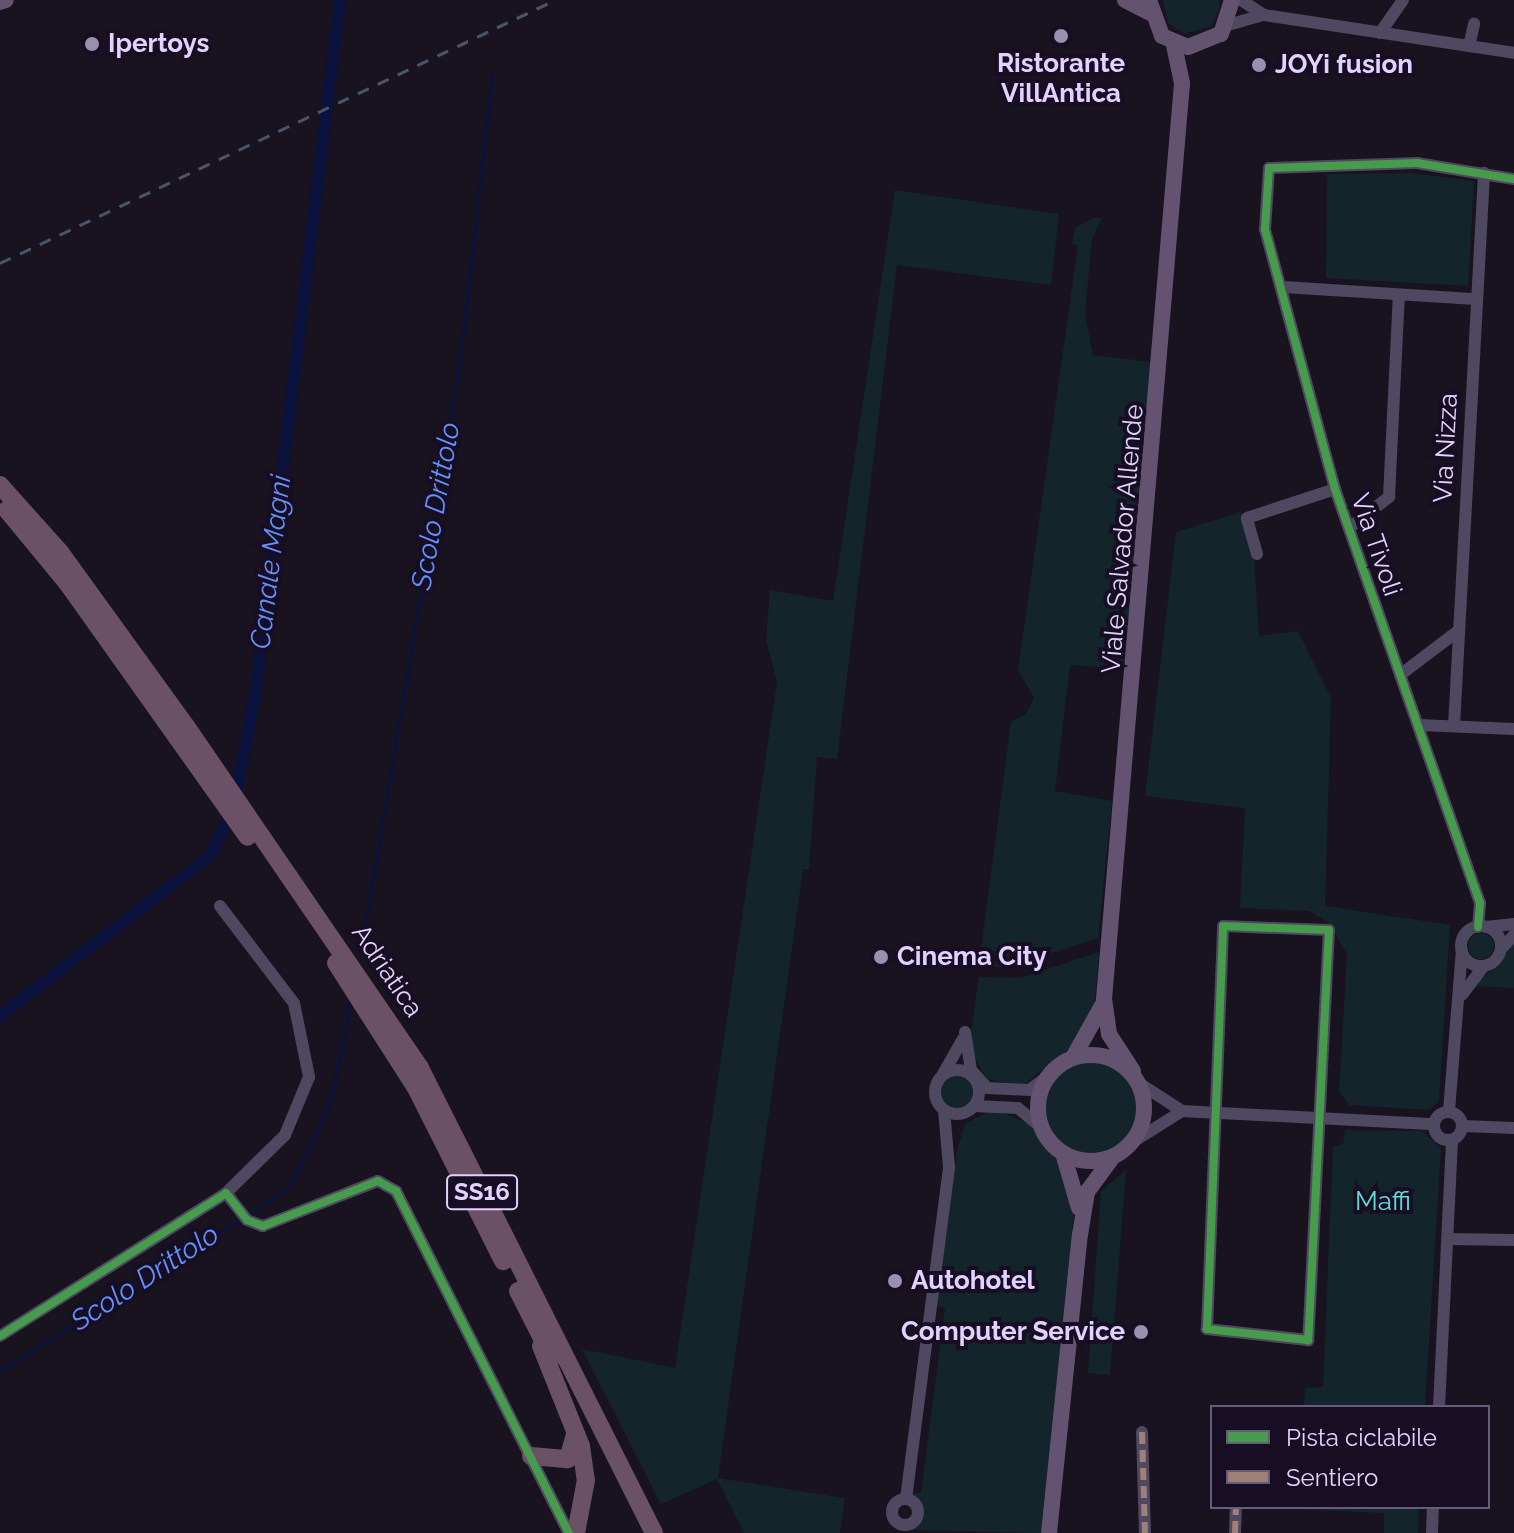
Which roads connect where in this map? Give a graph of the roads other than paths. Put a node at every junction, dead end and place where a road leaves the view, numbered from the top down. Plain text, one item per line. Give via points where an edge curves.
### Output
1 (6, 0) edge
2 (1125, 0) edge
3 (1232, 0) edge
4 (1241, 0) edge
5 (1403, 0) edge
6 (0, 2) edge
7 (1149, 6) edge
8 (1264, 15) junction
9 (1474, 24) dead end
10 (1228, 25) junction
11 (1380, 33) junction
12 (1174, 44) junction
13 (1202, 46) junction
14 (1469, 46) junction
15 (1514, 53) edge
16 (1182, 83) junction
17 (1484, 173) junction
18 (1514, 179) edge
19 (1283, 287) junction
20 (1399, 295) junction
21 (1476, 299) junction
22 (0, 485) edge
23 (1335, 489) junction
24 (0, 502) edge
25 (1349, 528) junction
26 (1257, 554) dead end
27 (1458, 631) junction
28 (1400, 675) junction
29 (1419, 725) junction
30 (1454, 726) junction
31 (1514, 729) edge
32 (279, 871) junction
33 (220, 906) dead end
34 (1514, 924) edge
35 (1482, 927) junction
36 (1514, 935) edge
37 (1501, 949) junction
38 (1462, 951) junction
39 (1484, 966) junction
40 (1104, 999) junction
41 (1459, 1002) junction
42 (1074, 1056) junction
43 (943, 1074) junction
44 (1048, 1076) junction
45 (1137, 1078) junction
46 (976, 1081) junction
47 (972, 1108) junction
48 (944, 1110) junction
49 (1182, 1111) junction
50 (1449, 1111) junction
51 (1213, 1113) junction
52 (1321, 1118) junction
53 (1434, 1124) junction
54 (1463, 1126) junction
55 (1042, 1128) junction
56 (1514, 1128) edge
57 (1136, 1140) junction
58 (1452, 1140) junction
59 (1063, 1153) junction
60 (950, 1156) junction
61 (1112, 1158) junction
62 (226, 1193) junction
63 (1080, 1235) junction
64 (1448, 1239) junction
65 (1514, 1240) edge
66 (536, 1328) junction
67 (0, 1336) edge
68 (1439, 1405) edge
69 (1142, 1432) dead end
70 (575, 1434) junction
71 (531, 1456) junction
72 (906, 1499) dead end
73 (1236, 1509) edge
74 (1433, 1509) edge
75 (569, 1533) edge
76 (576, 1533) edge
77 (640, 1533) edge
78 (654, 1533) edge
79 (1049, 1533) edge
80 (1145, 1533) edge
81 (1235, 1533) edge
82 (1432, 1533) edge

1 - 6 main road
2 - 7 main road
3 - 10 main road
4 - 8 street
5 - 11 street
7 - 12 main road
8 - 10 street
8 - 11 street
9 - 14 street
10 - 13 main road
11 - 14 street
12 - 13 main road
12 - 16 main road, Viale Salvador Allende
13 - 16 main road, Viale Salvador Allende
14 - 15 street
16 - 40 main road, Viale Salvador Allende
17 - 18 street
17 - 19 street, Via Tivoli via 1417,163 1269,168 1265,229
17 - 21 street, Via Nizza
19 - 20 street
19 - 23 street, Via Tivoli
20 - 21 street
20 - 25 street via 1389,497
21 - 27 street, Via Nizza
22 - 32 highway, Adriatica / SS16 via 60,552
23 - 25 street, Via Tivoli
23 - 26 street via 1247,518
24 - 32 highway, Adriatica / SS16 via 68,584
25 - 28 street, Via Tivoli
27 - 28 street
27 - 30 street, Via Nizza
28 - 29 street, Via Tivoli
29 - 30 street
29 - 35 street, Via Tivoli via 1480,903
30 - 31 street
32 - 66 highway, Adriatica / SS16 via 416,1088
32 - 78 highway, Adriatica / SS16 via 420,1068
33 - 62 street via 294,1003 309,1077 285,1135
34 - 35 street
35 - 37 street
35 - 38 street via 1465,935
36 - 37 street
37 - 39 street
38 - 39 street
38 - 41 street
39 - 41 street
40 - 42 main road, Viale Salvador Allende
40 - 45 main road, Viale Salvador Allende via 1109,1034
41 - 50 street
42 - 44 main road
42 - 45 main road
43 - 46 street via 965,1071
43 - 46 street via 965,1032
43 - 48 street via 935,1092
44 - 46 street via 1014,1092
44 - 55 main road via 1039,1101
45 - 49 street
45 - 57 main road
46 - 47 street
47 - 48 street
47 - 55 street via 1018,1108
47 - 60 street
48 - 60 street
49 - 51 street
49 - 57 street
50 - 53 street
50 - 54 street
51 - 52 street
51 - 52 street via 1223,926 1329,930
51 - 52 street via 1207,1329 1308,1340
52 - 53 street
53 - 58 street via 1439,1137
54 - 56 street
54 - 58 street
55 - 59 main road
57 - 61 main road
58 - 64 street
59 - 61 main road
59 - 63 main road via 1078,1185
60 - 72 street
61 - 63 main road via 1087,1192
62 - 67 street
62 - 71 street via 253,1223 274,1225 365,1181 396,1191
63 - 79 main road
64 - 65 street
64 - 68 street
66 - 70 highway
66 - 77 highway, Adriatica / SS16
69 - 80 street
70 - 71 highway via 568,1459 550,1463
70 - 76 highway via 586,1480
71 - 75 street
73 - 81 street
74 - 82 street

